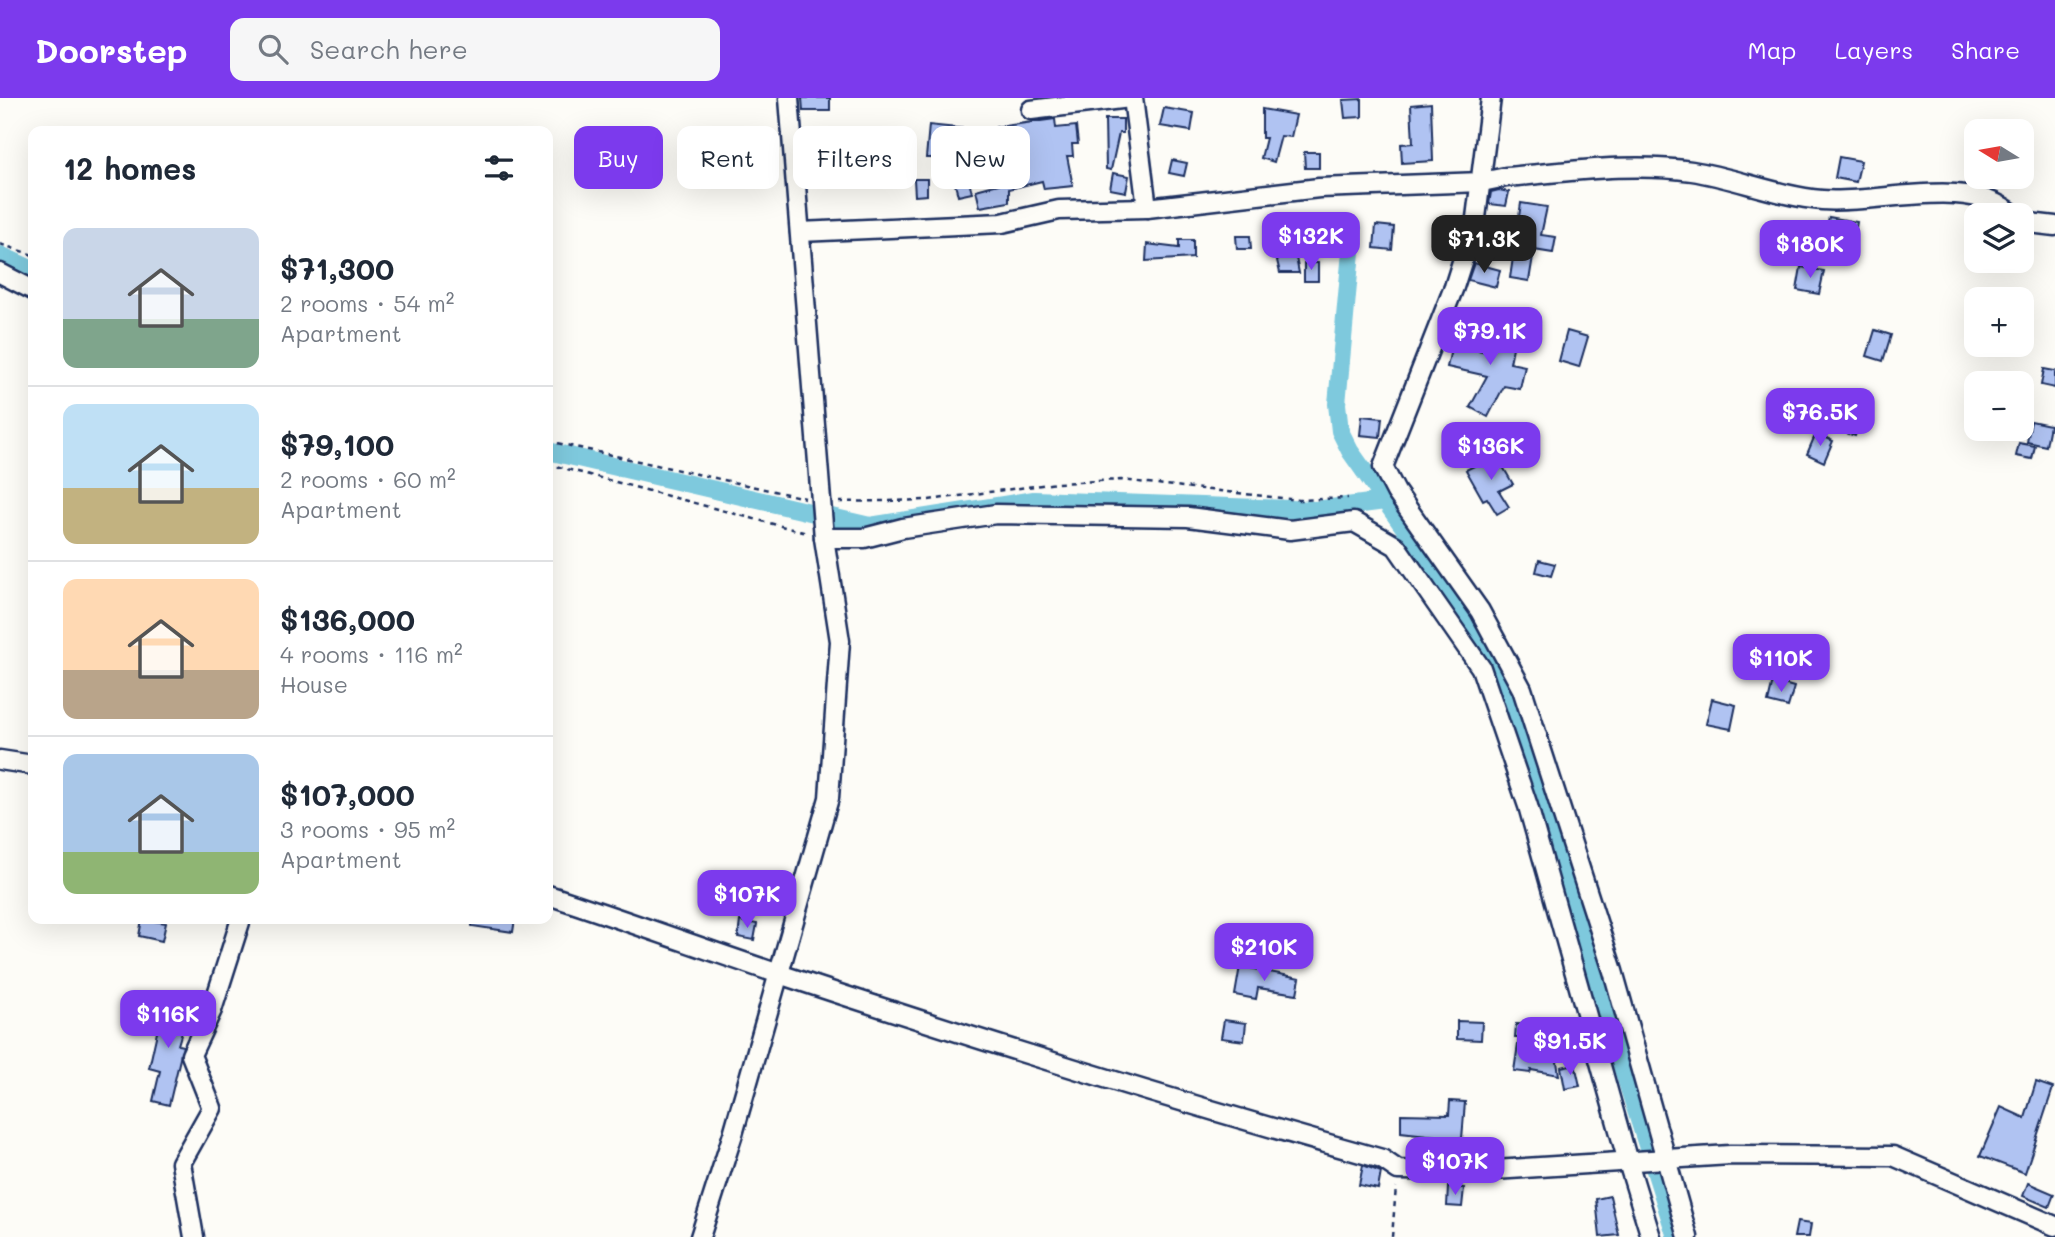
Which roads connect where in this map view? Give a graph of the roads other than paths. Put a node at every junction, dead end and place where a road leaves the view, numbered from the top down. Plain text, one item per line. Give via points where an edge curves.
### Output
1 (789, 98) edge
2 (1132, 98) edge
3 (1491, 98) edge
4 (1031, 110) dead end
5 (1482, 182) junction
6 (1998, 203) edge
7 (1147, 208) junction
8 (2034, 224) edge
9 (2055, 226) edge
10 (800, 232) junction
11 (0, 273) edge
12 (28, 287) edge
13 (824, 538) junction
14 (0, 760) edge
15 (28, 764) edge
16 (553, 897) edge
17 (239, 924) edge
18 (777, 973) junction
19 (1664, 1158) junction
20 (1631, 1162) junction
21 (2055, 1226) edge
22 (194, 1237) edge
23 (700, 1237) edge
24 (1651, 1237) edge
25 (1688, 1237) edge

1 - 10 street
2 - 4 street
2 - 7 street
3 - 5 street
5 - 6 street via 1655,169 1691,171 1823,200 1965,195
5 - 7 street via 1318,188
5 - 19 street via 1454,287 1383,467 1480,611 1522,689 1613,971
7 - 10 street via 1059,210 1002,223
8 - 9 street
10 - 13 street
11 - 12 street
13 - 18 street via 840,641 829,798
13 - 20 street via 864,538 996,514 1188,517 1290,530 1354,522 1396,546 1481,668 1528,806
14 - 15 street
16 - 18 street
17 - 22 street via 212,1010 191,1055 212,1108 181,1163
18 - 20 street via 1382,1159 1398,1170 1511,1171
18 - 23 street
19 - 20 street
19 - 21 street via 1893,1156
19 - 25 street
20 - 24 street

